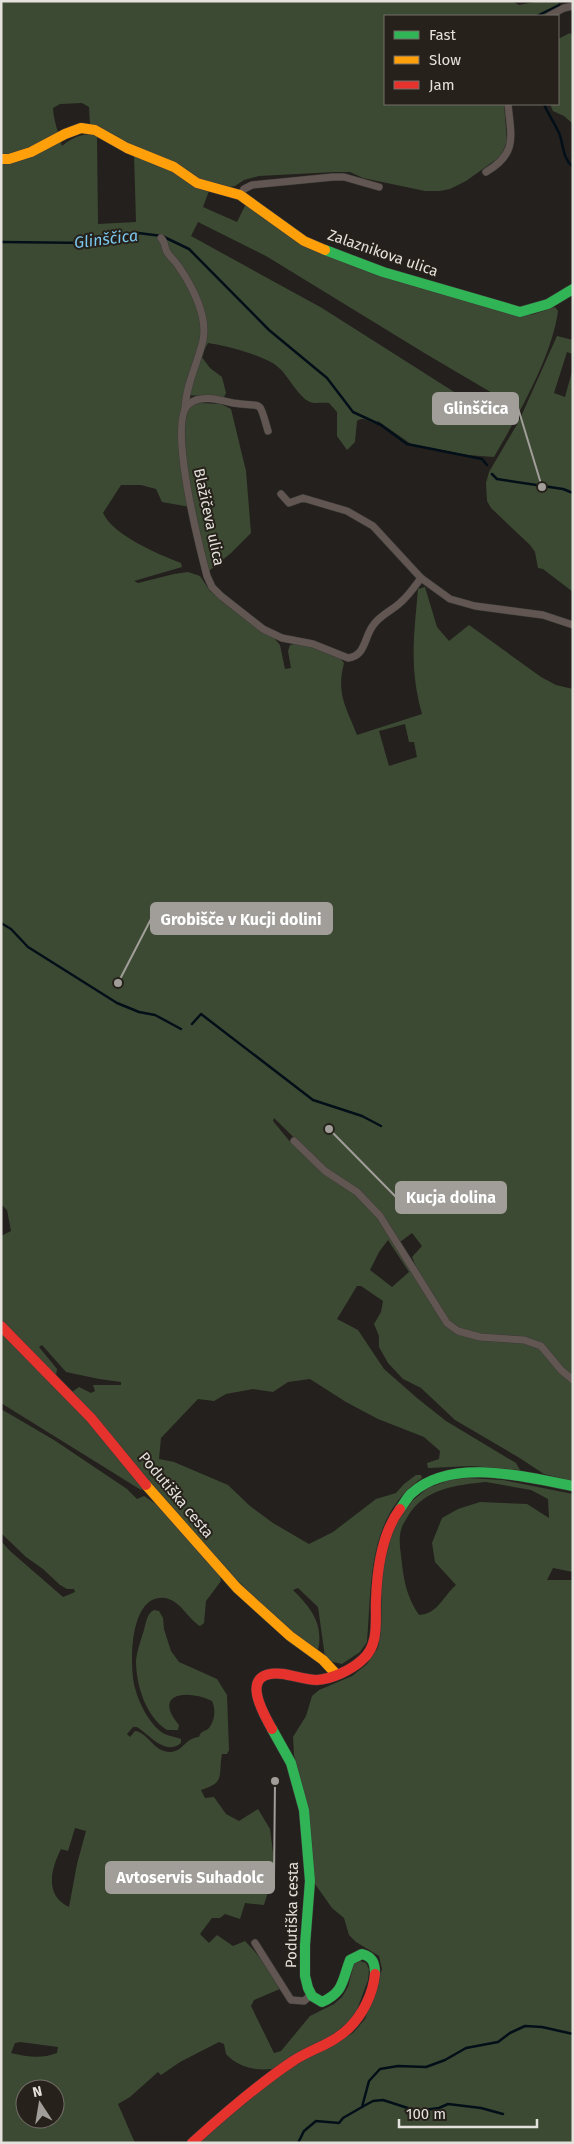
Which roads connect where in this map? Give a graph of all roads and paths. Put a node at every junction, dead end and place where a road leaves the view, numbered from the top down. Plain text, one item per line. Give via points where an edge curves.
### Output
1 (573, 6) edge
2 (551, 15) edge
3 (508, 105) edge
4 (1, 159) edge
5 (486, 172) dead end
6 (379, 187) dead end
7 (240, 195) junction
8 (161, 238) dead end
9 (573, 289) edge
10 (185, 408) junction
11 (268, 431) dead end
12 (281, 494) dead end
13 (422, 578) junction
14 (573, 625) edge
15 (294, 1141) dead end
16 (1, 1326) edge
17 (573, 1380) edge
18 (573, 1486) edge
19 (336, 1674) junction
20 (255, 1943) dead end
21 (311, 1995) junction
22 (192, 2143) edge

1 - 2 street
3 - 5 street via 509,150 497,166
4 - 7 street, Zalaznikova ulica via 31,152 81,128 95,130 127,148 167,164 197,183
6 - 7 street via 333,177 252,185
7 - 9 street, Zalaznikova ulica via 304,241 322,249 383,272 496,306 520,312 535,311
8 - 10 street via 188,283 204,326
10 - 11 street via 197,400 255,403 262,412
10 - 13 street, Blažičeva ulica via 181,429 184,470 207,576 221,596 263,629 282,638 313,644 354,658 362,651 372,626 402,601
12 - 13 street via 289,503 304,498 360,517 373,526
13 - 14 street via 450,599 474,606 543,614
15 - 17 street via 325,1171 357,1192 380,1216 447,1323 458,1331 480,1337 524,1340 541,1346
16 - 19 street, Podutiška cesta via 91,1418 161,1504 237,1588
18 - 19 street, Podutiška cesta via 482,1472 446,1475 416,1489 394,1516 382,1545 376,1634 372,1647 364,1658
19 - 21 street, Podutiška cesta via 319,1680 274,1673 262,1676 256,1693 290,1762 305,1820 310,1888 305,1946 306,1982
20 - 21 street via 291,2000 304,2001
21 - 22 street via 322,2002 336,1997 343,1986 350,1960 356,1956 369,1956 374,1962 370,1996 348,2030 299,2056 266,2079

